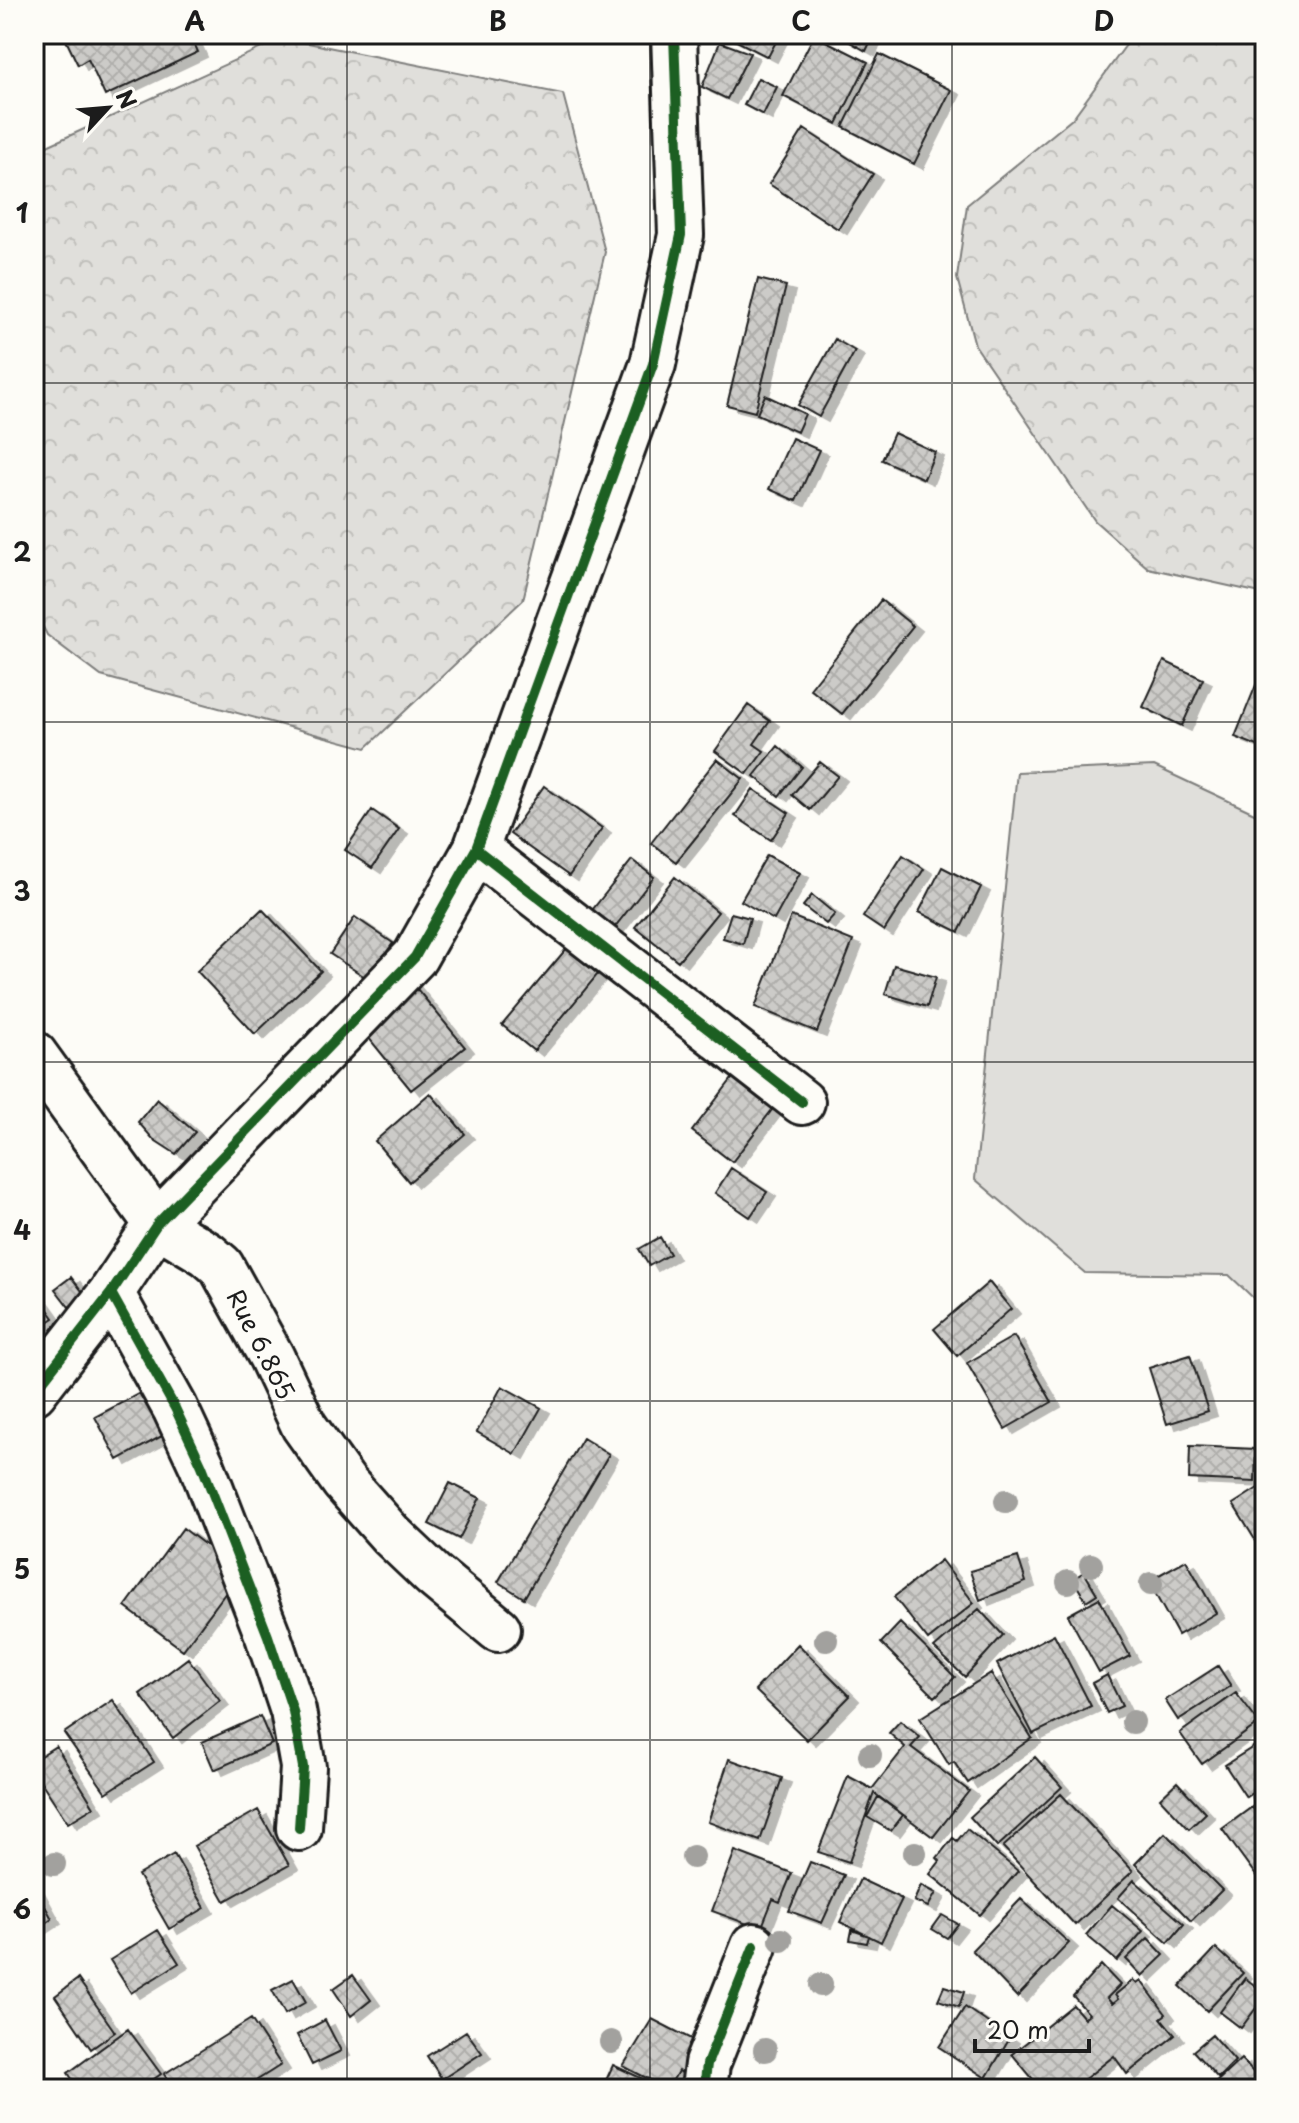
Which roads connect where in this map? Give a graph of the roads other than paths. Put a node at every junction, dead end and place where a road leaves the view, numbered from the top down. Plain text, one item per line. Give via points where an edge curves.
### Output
1 (674, 34) edge
2 (476, 849) junction
3 (34, 1054) edge
4 (802, 1102) dead end
5 (157, 1224) junction
6 (111, 1293) junction
7 (34, 1392) edge
8 (498, 1629) dead end
9 (299, 1828) dead end
10 (754, 1946) dead end
11 (704, 2089) edge

1 - 2 street via 681,235 653,364
2 - 4 street
2 - 5 street via 415,957
3 - 5 street, Rue 6.865
5 - 6 street
5 - 8 street, Rue 6.865 via 221,1266 304,1426 344,1482 391,1535
6 - 7 street
6 - 9 street via 202,1466 268,1636 293,1711 303,1767
10 - 11 street via 707,2064

